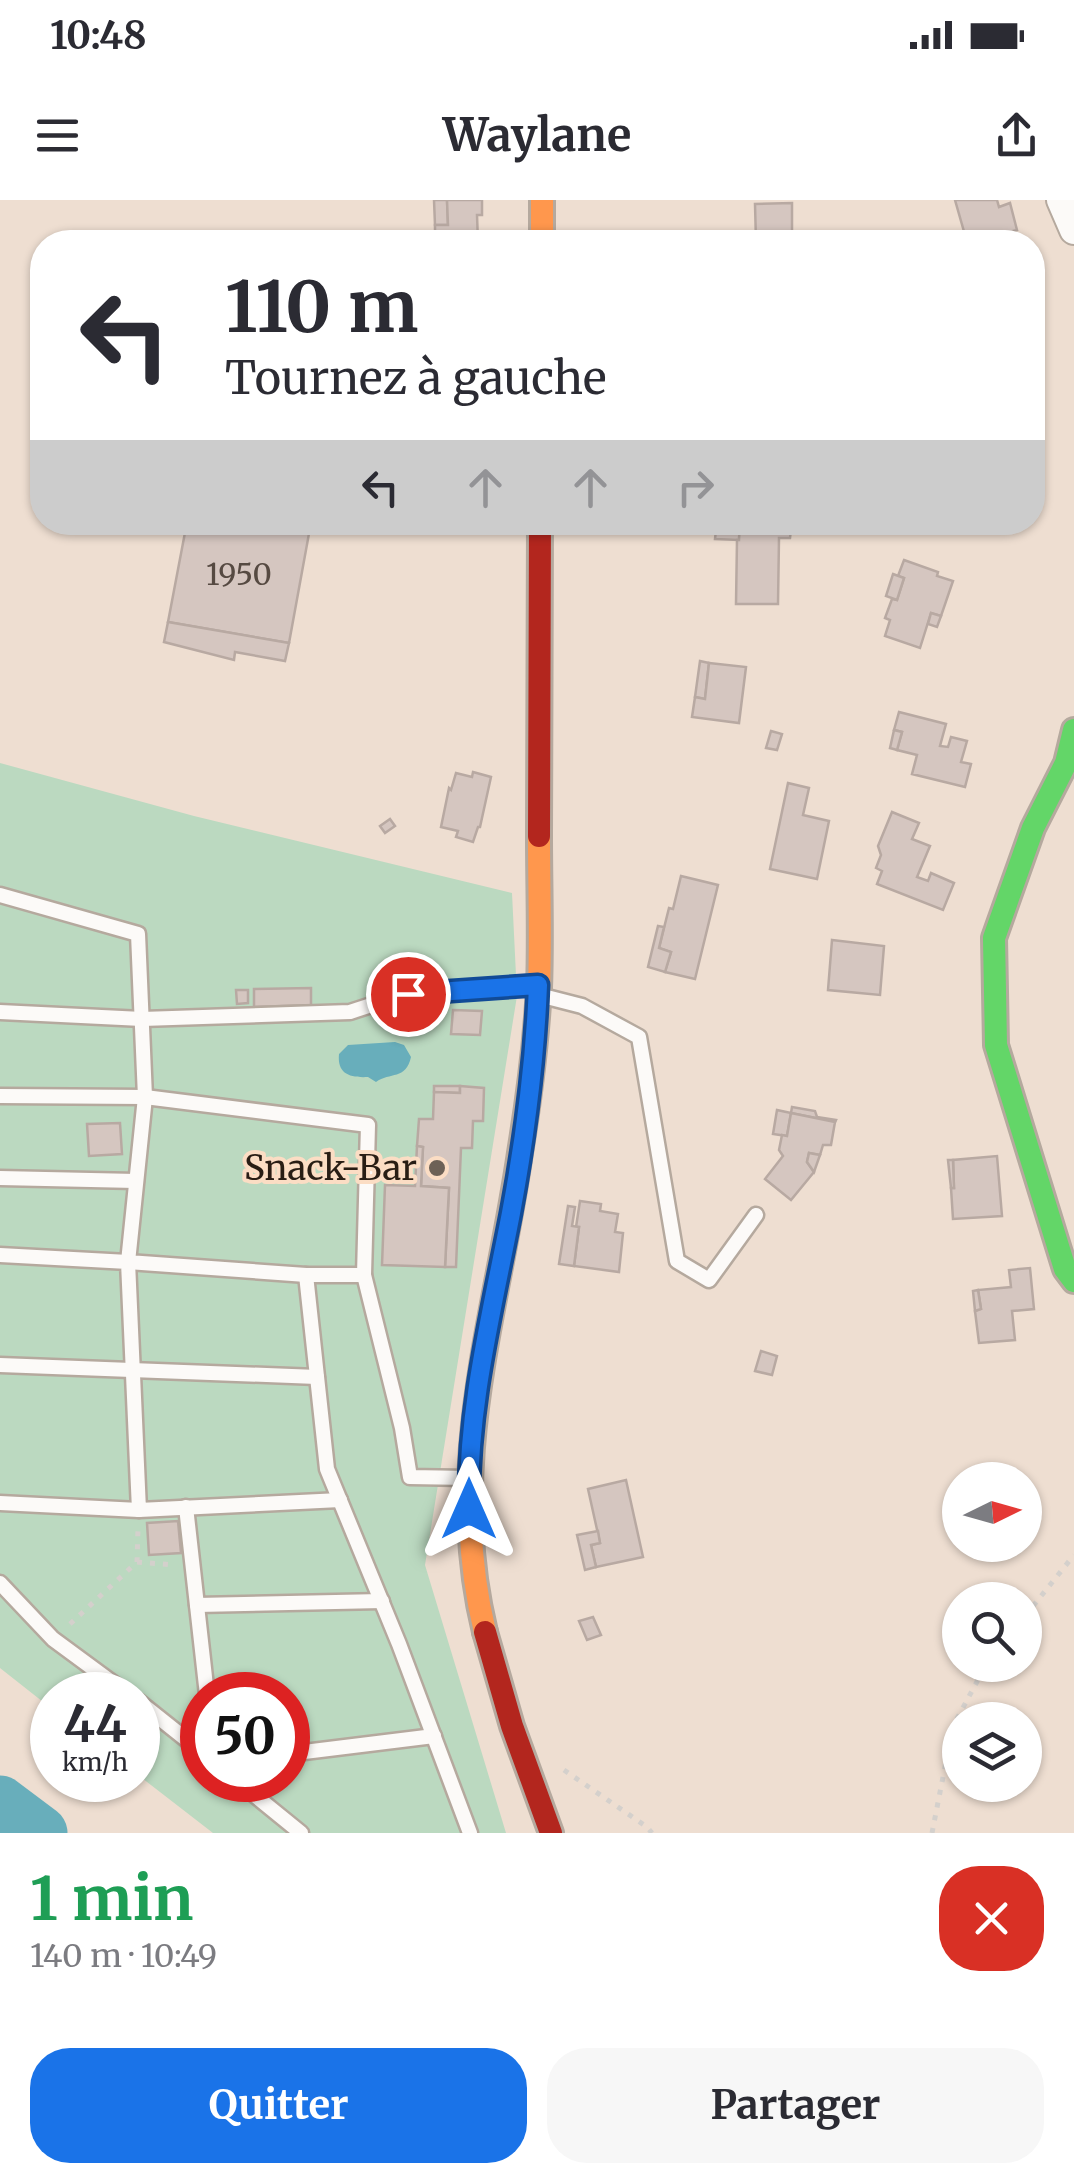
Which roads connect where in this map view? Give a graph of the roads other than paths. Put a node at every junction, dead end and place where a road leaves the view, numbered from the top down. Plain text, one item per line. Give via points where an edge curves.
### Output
1 (542, 200) edge
2 (1061, 200) edge
3 (542, 230) edge
4 (1074, 230) edge
5 (540, 535) edge
6 (1074, 730) edge
7 (0, 895) edge
8 (538, 990) junction
9 (0, 1012) edge
10 (142, 1019) junction
11 (0, 1096) edge
12 (145, 1098) junction
13 (0, 1178) edge
14 (136, 1181) junction
15 (756, 1215) dead end
16 (0, 1255) edge
17 (128, 1262) junction
18 (306, 1275) junction
19 (364, 1276) junction
20 (1074, 1281) edge
21 (0, 1365) edge
22 (132, 1369) junction
23 (317, 1377) junction
24 (468, 1478) junction
25 (340, 1500) junction
26 (0, 1503) edge
27 (186, 1508) junction
28 (139, 1510) junction
29 (0, 1582) edge
30 (382, 1601) junction
31 (197, 1605) junction
32 (97, 1672) edge
33 (204, 1672) edge
34 (160, 1719) edge
35 (180, 1734) edge
36 (434, 1736) junction
37 (310, 1751) edge
38 (263, 1802) edge
39 (301, 1833) edge
40 (470, 1833) edge
41 (551, 1833) edge

1 - 3 main road
2 - 4 street
5 - 8 main road
6 - 20 main road via 994,938 996,1045 1064,1269
7 - 10 lane via 138,934
8 - 10 lane via 408,994 350,1012
8 - 15 lane via 640,1037 677,1261 709,1280
8 - 24 main road via 530,1084 475,1399
9 - 10 lane
10 - 12 lane
11 - 12 lane
12 - 14 lane
12 - 19 lane via 368,1125
13 - 14 lane
14 - 17 lane
16 - 17 lane
17 - 18 lane
17 - 22 lane
18 - 19 lane
18 - 23 lane
19 - 24 lane via 410,1476
21 - 22 lane
22 - 23 lane
22 - 28 lane
23 - 25 lane via 327,1469
24 - 41 main road via 476,1596 489,1653
25 - 27 lane
25 - 30 lane
26 - 28 lane
27 - 28 lane
27 - 31 lane
29 - 32 lane via 53,1640
30 - 31 lane
30 - 36 lane
31 - 33 lane
34 - 35 lane
36 - 37 lane
36 - 40 lane
38 - 39 lane

